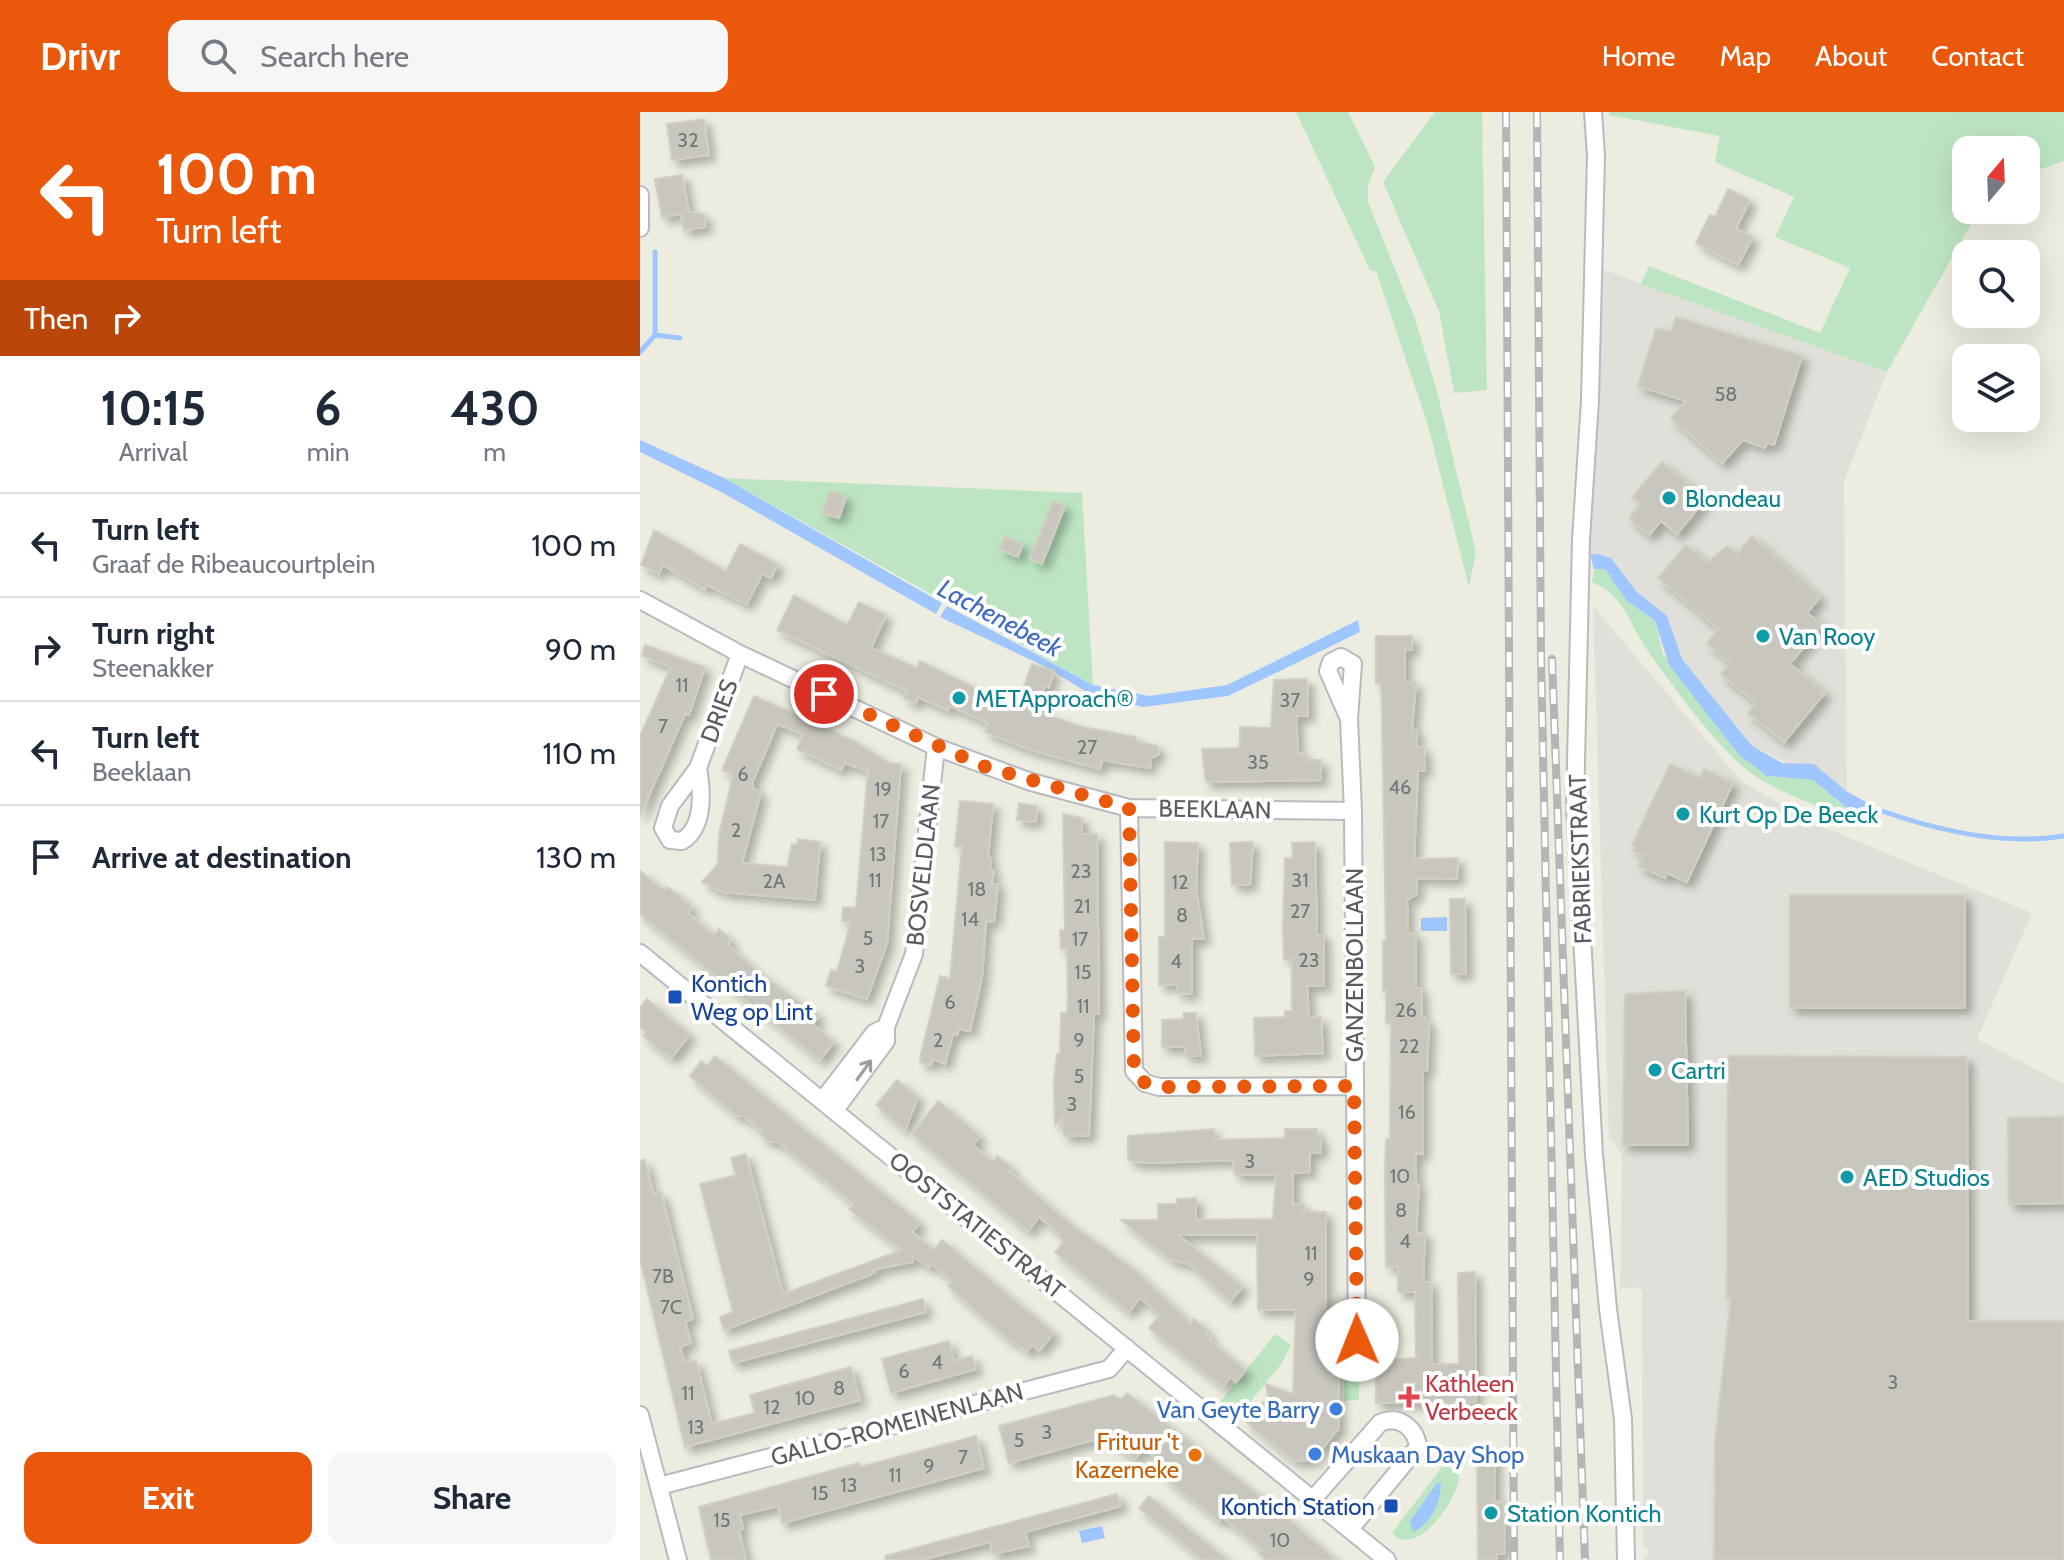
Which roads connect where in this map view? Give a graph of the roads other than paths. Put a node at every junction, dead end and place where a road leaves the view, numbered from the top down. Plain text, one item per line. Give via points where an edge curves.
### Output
1 (1593, 112) edge
2 (640, 195) edge
3 (640, 228) edge
4 (640, 600) edge
5 (740, 654) junction
6 (1349, 719) dead end
7 (936, 747) junction
8 (698, 768) dead end
9 (1129, 808) junction
10 (1353, 811) junction
11 (640, 953) edge
12 (1354, 1086) junction
13 (828, 1106) junction
14 (1127, 1348) junction
15 (1357, 1355) dead end
16 (640, 1415) edge
17 (659, 1486) junction
18 (1314, 1498) junction
19 (1351, 1528) junction
20 (678, 1560) edge
21 (1387, 1560) edge
22 (1626, 1560) edge

1 - 22 street, FABRIEKSTRAAT via 1590,400 1575,807 1594,1155 1623,1419
2 - 3 street
4 - 5 street, BEEKLAAN
5 - 7 street, BEEKLAAN
5 - 8 street, DRIES
6 - 10 street, GANZENBOLLAAN
7 - 9 street, BEEKLAAN via 1031,782
7 - 13 street, BOSVELDLAAN via 914,954 886,1027 874,1033
9 - 10 street, BEEKLAAN
9 - 12 street via 1134,1071 1145,1083 1159,1087
10 - 12 street, GANZENBOLLAAN
11 - 13 street, OOSTSTATIESTRAAT
12 - 15 street, GANZENBOLLAAN
13 - 14 street, OOSTSTATIESTRAAT
14 - 17 street, GALLO-ROMEINENLAAN via 1109,1369
14 - 18 street, OOSTSTATIESTRAAT
16 - 17 street
17 - 20 street
18 - 19 street, OOSTSTATIESTRAAT
18 - 19 street via 1386,1420 1413,1430 1418,1447
19 - 21 street, OOSTSTATIESTRAAT

